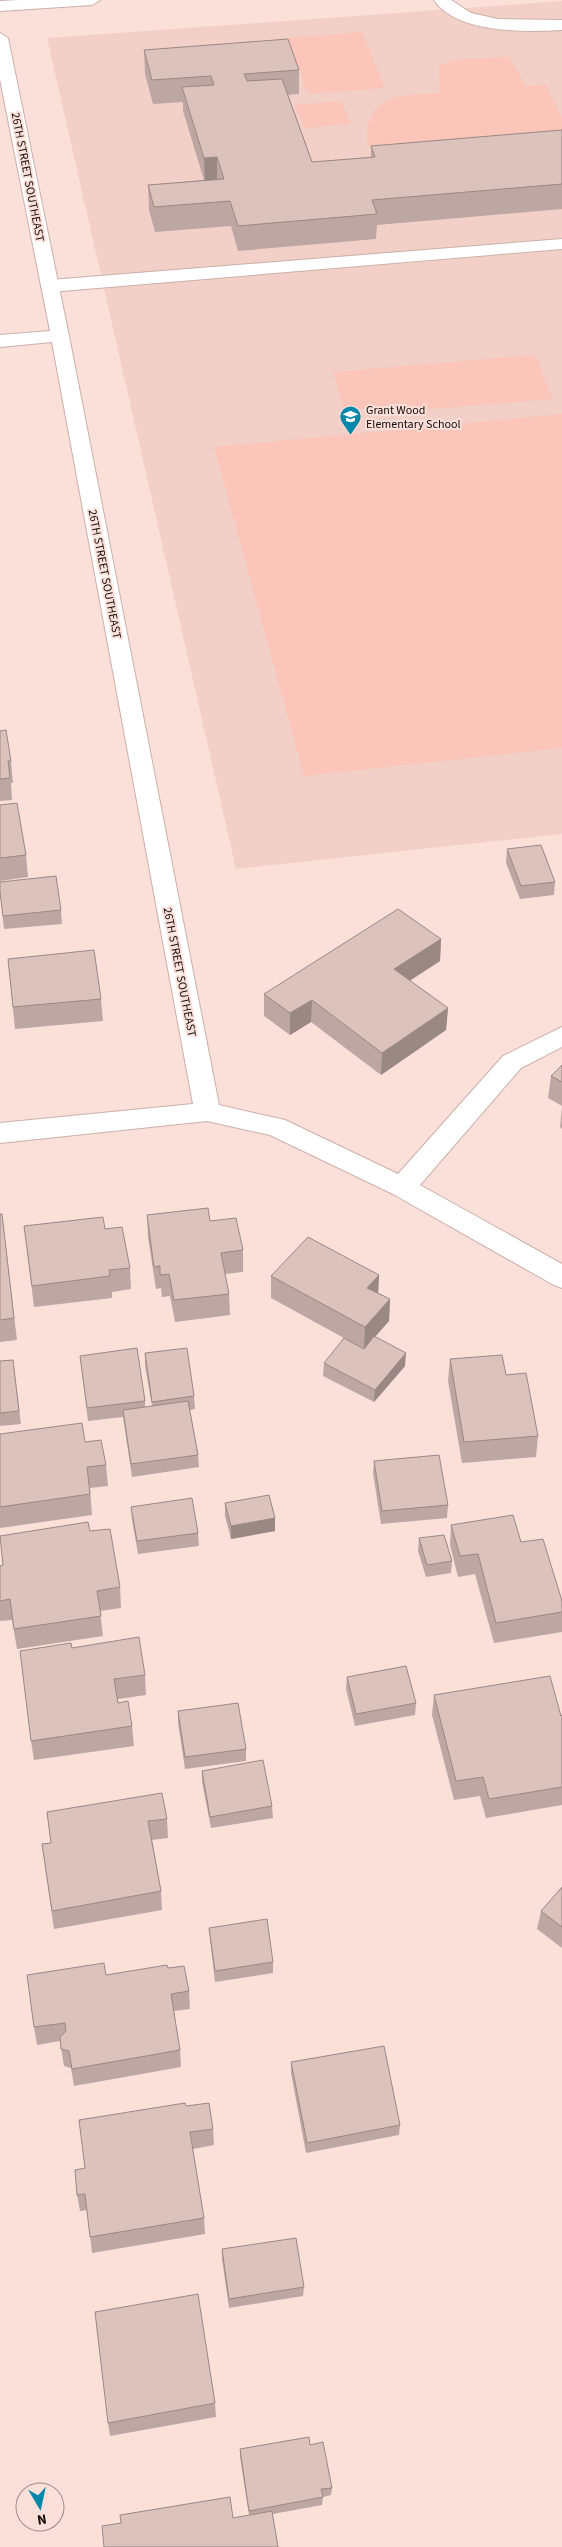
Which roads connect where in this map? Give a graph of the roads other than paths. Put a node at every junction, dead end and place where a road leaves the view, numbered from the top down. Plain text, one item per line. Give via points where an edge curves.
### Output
1 (92, 0) edge
2 (442, 0) edge
3 (0, 6) edge
4 (562, 25) edge
5 (0, 38) edge
6 (562, 244) edge
7 (50, 286) junction
8 (60, 336) junction
9 (0, 341) edge
10 (562, 1036) edge
11 (207, 1112) junction
12 (0, 1133) edge
13 (402, 1187) junction
14 (562, 1277) edge

1 - 3 street
2 - 4 street via 474,19 508,25
5 - 7 street, 26TH STREET SOUTHEAST
6 - 7 street
7 - 8 street, 26TH STREET SOUTHEAST
8 - 9 street
8 - 11 street, 26TH STREET SOUTHEAST
10 - 13 street via 512,1062
11 - 12 street
11 - 13 street via 276,1127
13 - 14 street

